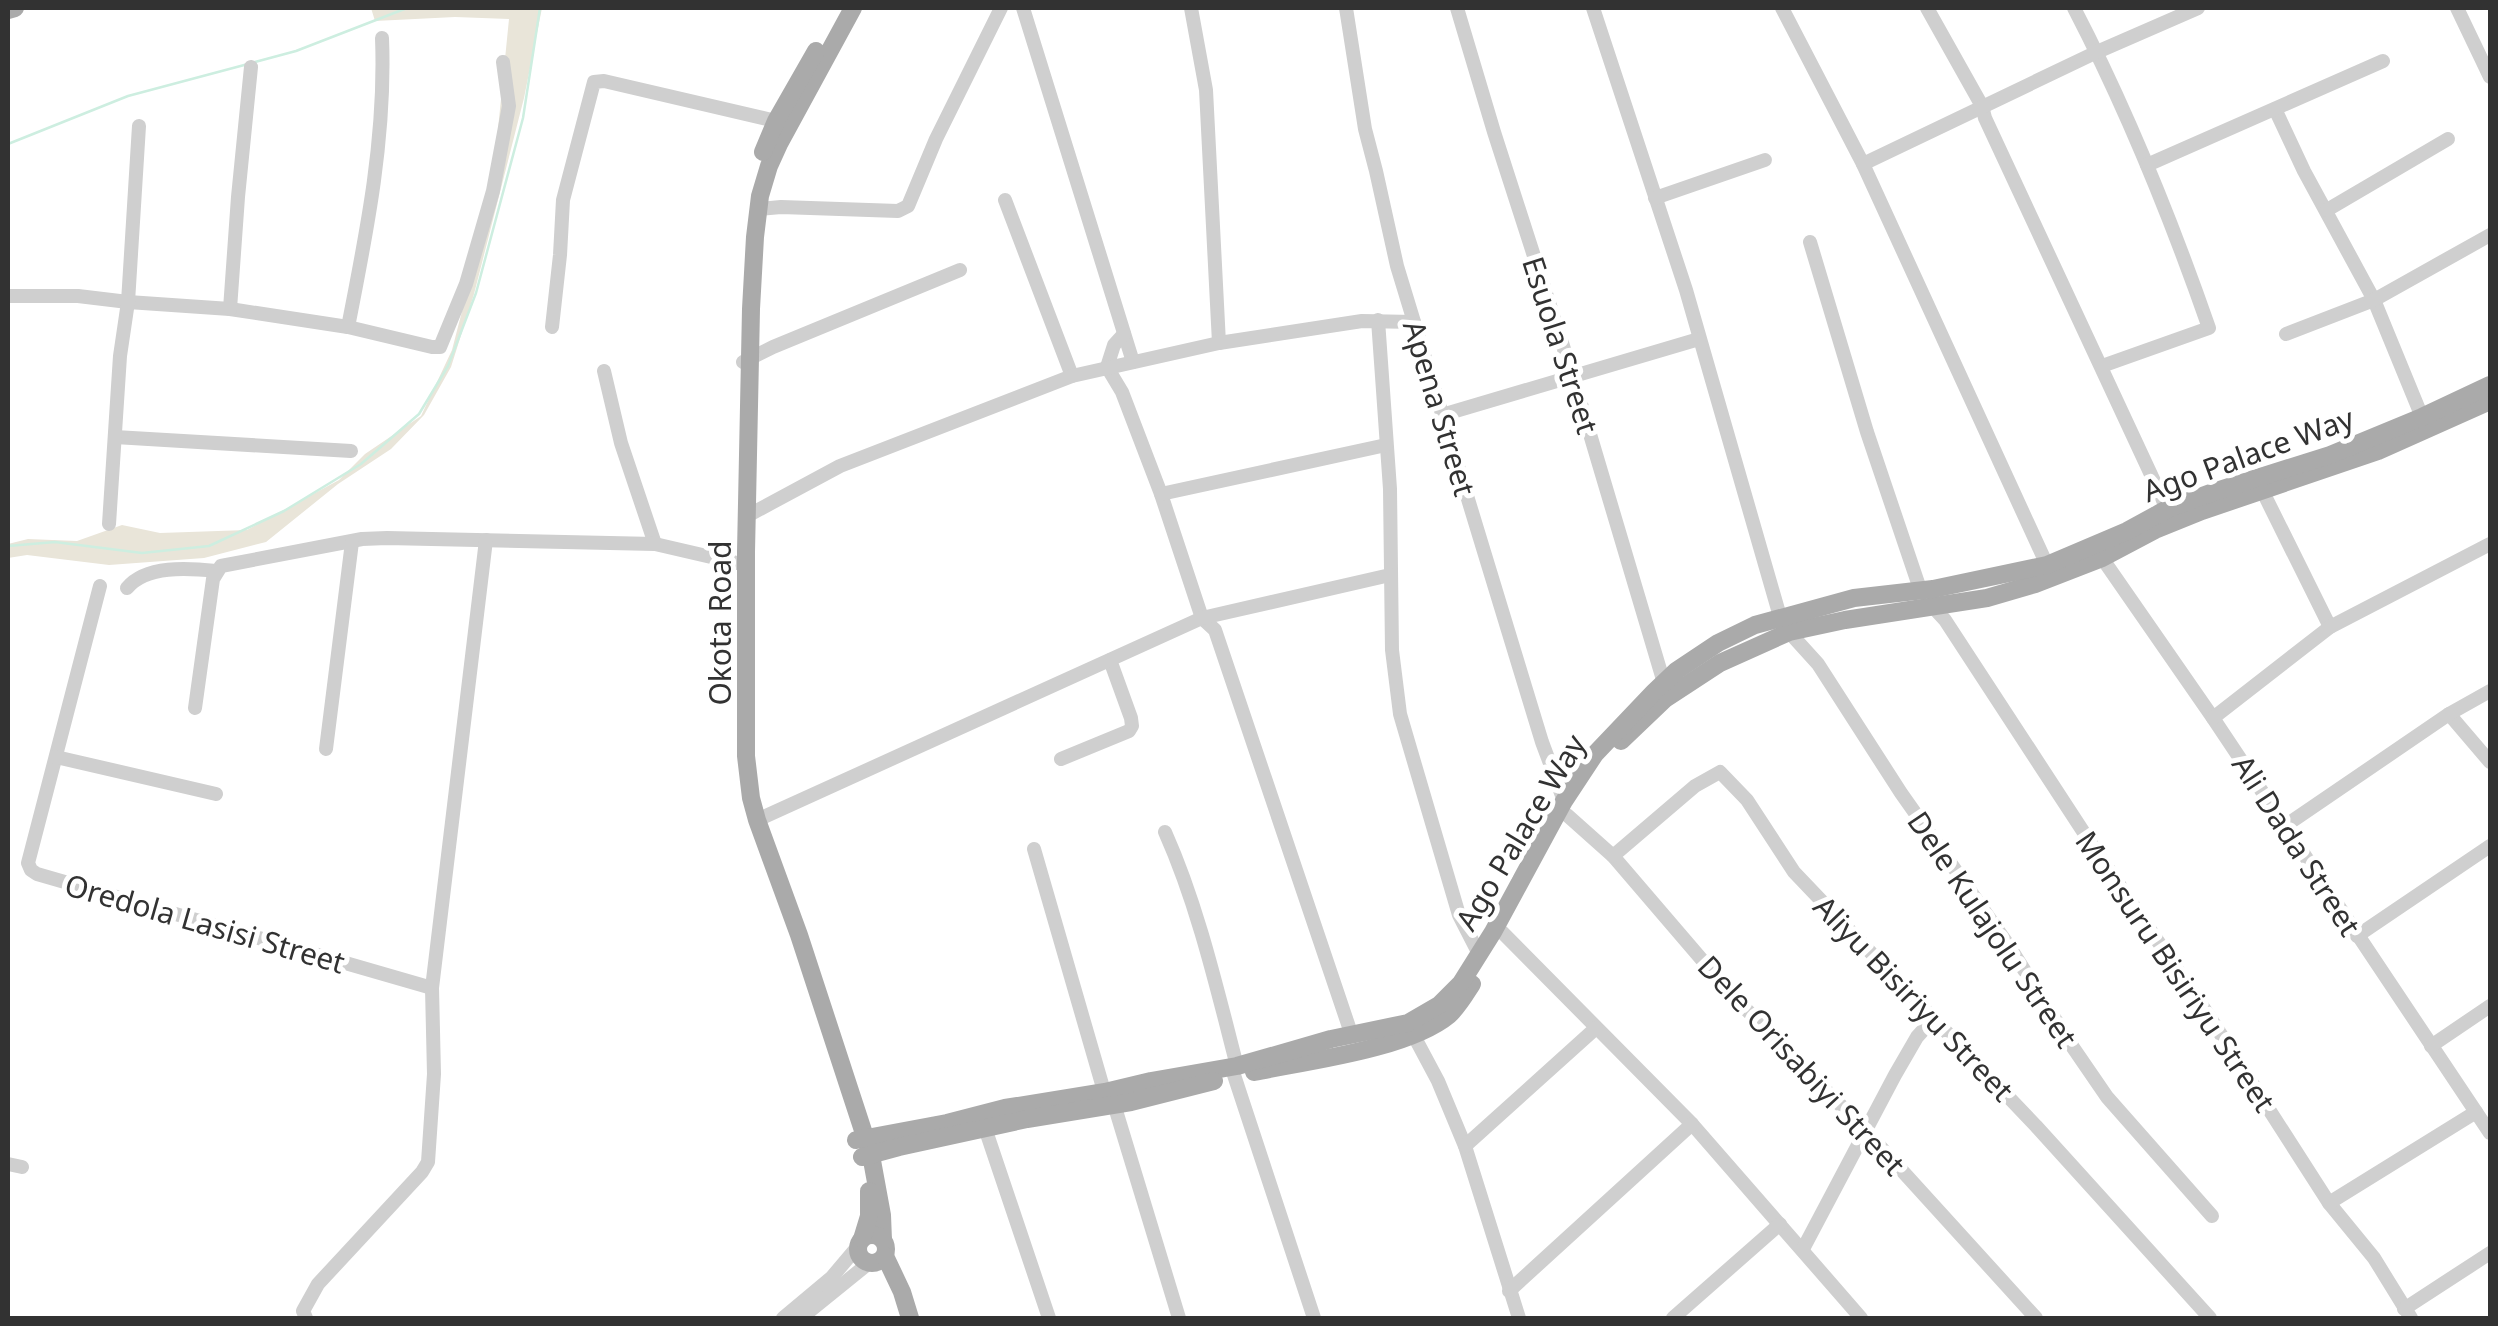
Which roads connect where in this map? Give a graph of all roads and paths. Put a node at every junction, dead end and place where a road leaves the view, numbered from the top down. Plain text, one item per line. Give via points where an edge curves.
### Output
1 (15, 8) edge
2 (840, 8) edge
3 (854, 8) edge
4 (1001, 8) edge
5 (1022, 8) edge
6 (1191, 8) edge
7 (1346, 8) edge
8 (1457, 8) edge
9 (1593, 8) edge
10 (1782, 8) edge
11 (1927, 8) edge
12 (2074, 8) edge
13 (2198, 8) edge
14 (2457, 8) edge
15 (8, 10) edge
16 (382, 38) dead end
17 (2097, 52) junction
18 (2383, 61) dead end
19 (503, 62) dead end
20 (816, 62) junction
21 (251, 67) dead end
22 (2490, 77) edge
23 (1982, 106) junction
24 (2275, 109) junction
25 (776, 121) junction
26 (139, 126) dead end
27 (2448, 139) dead end
28 (1766, 160) dead end
29 (1862, 164) junction
30 (2147, 165) junction
31 (1655, 198) junction
32 (1005, 200) dead end
33 (758, 210) junction
34 (2327, 210) junction
35 (2490, 235) edge
36 (1810, 242) dead end
37 (960, 270) dead end
38 (8, 296) edge
39 (2374, 300) junction
40 (128, 302) junction
41 (230, 309) junction
42 (1378, 320) junction
43 (1414, 322) junction
44 (348, 327) junction
45 (552, 328) dead end
46 (1124, 334) junction
47 (2286, 334) dead end
48 (1699, 339) junction
49 (1219, 343) junction
50 (746, 361) junction
51 (1133, 362) junction
52 (1107, 366) junction
53 (2102, 366) junction
54 (604, 370) dead end
55 (1072, 376) junction
56 (1572, 377) junction
57 (2490, 384) edge
58 (1122, 392) junction
59 (2490, 401) edge
60 (1442, 414) junction
61 (2422, 417) junction
62 (115, 437) junction
63 (1386, 445) junction
64 (350, 451) dead end
65 (2262, 490) junction
66 (1161, 494) junction
67 (2168, 509) junction
68 (747, 516) junction
69 (109, 524) dead end
70 (486, 540) junction
71 (352, 542) junction
72 (654, 544) junction
73 (2490, 544) edge
74 (2102, 558) junction
75 (737, 563) junction
76 (2047, 565) junction
77 (222, 568) junction
78 (1390, 574) junction
79 (1998, 576) junction
80 (100, 586) dead end
81 (127, 588) dead end
82 (1920, 589) junction
83 (1996, 596) junction
84 (1939, 614) junction
85 (1202, 618) junction
86 (1785, 626) junction
87 (2330, 626) junction
88 (1110, 660) junction
89 (1664, 683) junction
90 (2490, 691) edge
91 (195, 708) dead end
92 (2449, 714) junction
93 (2213, 718) junction
94 (326, 749) dead end
95 (56, 758) junction
96 (1062, 760) dead end
97 (2490, 762) edge
98 (216, 794) dead end
99 (1565, 808) junction
100 (756, 820) junction
101 (2286, 826) junction
102 (1165, 832) dead end
103 (2490, 846) edge
104 (1034, 849) dead end
105 (1613, 856) junction
106 (1502, 932) junction
107 (2356, 936) junction
108 (1479, 954) junction
109 (432, 988) junction
110 (2490, 1006) edge
111 (1933, 1020) junction
112 (1596, 1028) junction
113 (1352, 1036) junction
114 (1414, 1036) junction
115 (2431, 1046) junction
116 (1236, 1071) junction
117 (1109, 1101) junction
118 (2476, 1112) junction
119 (1692, 1124) junction
120 (985, 1128) junction
121 (1866, 1131) junction
122 (2490, 1134) edge
123 (1464, 1146) junction
124 (864, 1148) junction
125 (2329, 1202) junction
126 (2212, 1216) dead end
127 (1780, 1224) junction
128 (860, 1242) junction
129 (1803, 1250) junction
130 (2490, 1253) edge
131 (877, 1255) junction
132 (1510, 1292) junction
133 (2408, 1314) edge
134 (306, 1318) edge
135 (783, 1318) edge
136 (801, 1318) edge
137 (901, 1318) edge
138 (910, 1318) edge
139 (1049, 1318) edge
140 (1180, 1318) edge
141 (1314, 1318) edge
142 (1519, 1318) edge
143 (1673, 1318) edge
144 (1861, 1318) edge
145 (2036, 1318) edge
146 (2210, 1318) edge

1 - 15 main road
2 - 20 main road, Okota Road
3 - 20 main road, Okota Road
4 - 33 street via 908,206
5 - 46 street
6 - 49 street via 1206,90
7 - 43 street, Apena Street via 1364,129
8 - 56 street, Esuola Street
9 - 31 street
10 - 29 street
11 - 23 street
12 - 17 street
13 - 17 street
14 - 22 street
16 - 44 street via 378,158
17 - 23 street
17 - 30 street
18 - 24 street
19 - 44 street via 509,106 493,191 444,343 432,347
20 - 25 main road, Okota Road
20 - 33 main road, Okota Road via 769,166
21 - 41 street
23 - 29 street
23 - 53 street
24 - 30 street
24 - 34 street
25 - 45 street via 594,82 563,200
25 - 50 main road, Okota Road via 747,209
26 - 40 street
27 - 34 street
28 - 31 street
29 - 76 street
30 - 53 street via 2210,328
31 - 48 street
32 - 55 street
33 - 50 main road, Okota Road
34 - 39 street
35 - 39 street
36 - 82 street
37 - 50 street
38 - 40 street
39 - 47 street
39 - 61 street
40 - 41 street
40 - 62 street
41 - 44 street
42 - 43 street
42 - 49 street
42 - 63 street
43 - 60 street, Apena Street
46 - 51 street
46 - 52 street
48 - 56 street
48 - 86 street
49 - 51 street
50 - 68 main road, Okota Road
50 - 75 main road, Okota Road
51 - 52 street
51 - 58 street
52 - 55 street
52 - 58 street
53 - 67 street
54 - 72 street
55 - 68 street via 840,466
56 - 60 street
56 - 89 street, Esuola Street
57 - 61 main road, Ago Palace Way
58 - 66 street
59 - 65 main road, Ago Palace Way via 2378,451
60 - 99 street, Apena Street
61 - 67 main road, Ago Palace Way
62 - 64 street
62 - 69 street
63 - 66 street
63 - 78 street
65 - 74 main road, Ago Palace Way via 2155,530
65 - 87 street
66 - 85 street
67 - 76 main road, Ago Palace Way
68 - 100 main road, Okota Road via 746,756
70 - 71 street
70 - 72 street
70 - 109 street
71 - 77 street
71 - 94 street
72 - 75 street
73 - 87 street
74 - 83 main road, Ago Palace Way
74 - 93 street, Ali Dada Street
75 - 124 main road, Okota Road via 739,742 747,808
76 - 79 main road, Ago Palace Way
77 - 81 street via 141,575
77 - 91 street
78 - 85 street
78 - 108 street via 1400,714 1459,915
79 - 82 main road, Ago Palace Way
79 - 83 main road
80 - 95 street, Oredola Lasisi Street
82 - 86 main road, Ago Palace Way via 1854,598
83 - 84 main road, Ago Palace Way
84 - 86 main road, Ago Palace Way
84 - 125 street, Monsuru Bisiriyu Street
85 - 88 street
85 - 113 street via 1215,630
86 - 89 main road, Ago Palace Way via 1755,626 1718,642
86 - 99 main road, Ago Palace Way via 1665,699
86 - 126 street, Dele Kulajolu Street via 1818,664 2108,1096
87 - 93 street
88 - 96 street via 1132,726
88 - 100 street
89 - 99 main road, Ago Palace Way via 1595,754
90 - 92 street
92 - 97 street
92 - 101 street
93 - 101 street, Ali Dada Street
95 - 98 street
95 - 109 street, Oredola Lasisi Street via 28,863 37,874
99 - 105 street, Dele Orisabiyi Street
99 - 106 main road, Ago Palace Way
99 - 108 main road, Ago Palace Way
100 - 124 main road, Okota Road
101 - 107 street, Ali Dada Street
102 - 116 street via 1218,991
103 - 107 street
104 - 117 street
105 - 111 street, Aliyu Bisiriyu Street via 1720,772 1747,800 1794,872
105 - 121 street, Dele Orisabiyi Street via 1733,996
106 - 112 street
106 - 114 main road, Ago Palace Way via 1454,1011
107 - 115 street, Ali Dada Street
108 - 113 main road, Ago Palace Way via 1439,1005 1408,1023
109 - 134 street via 428,1162 318,1284 303,1311
110 - 115 street
111 - 121 street via 1911,1046
111 - 146 street, Aliyu Bisiriyu Street
112 - 119 street
112 - 123 street
113 - 116 main road, Ago Palace Way
114 - 116 main road, Ago Palace Way
114 - 123 street
115 - 118 street, Ali Dada Street
116 - 117 main road, Ago Palace Way
116 - 141 street
117 - 120 main road, Ago Palace Way
117 - 124 main road, Ago Palace Way via 1004,1108
117 - 140 street
118 - 122 street, Ali Dada Street
118 - 125 street
119 - 127 street
119 - 132 street
120 - 124 main road, Ago Palace Way
120 - 139 street
121 - 129 street
121 - 145 street, Dele Orisabiyi Street
123 - 132 street
124 - 128 main road, Okota Road via 870,1201
124 - 131 main road, Okota Road via 882,1215
125 - 133 street, Monsuru Bisiriyu Street
127 - 129 street
127 - 143 street
128 - 131 main road via 872,1235
128 - 135 street via 832,1277
129 - 144 street
130 - 133 street
131 - 136 street
131 - 137 main road, Okota Road
131 - 138 main road
132 - 142 street

